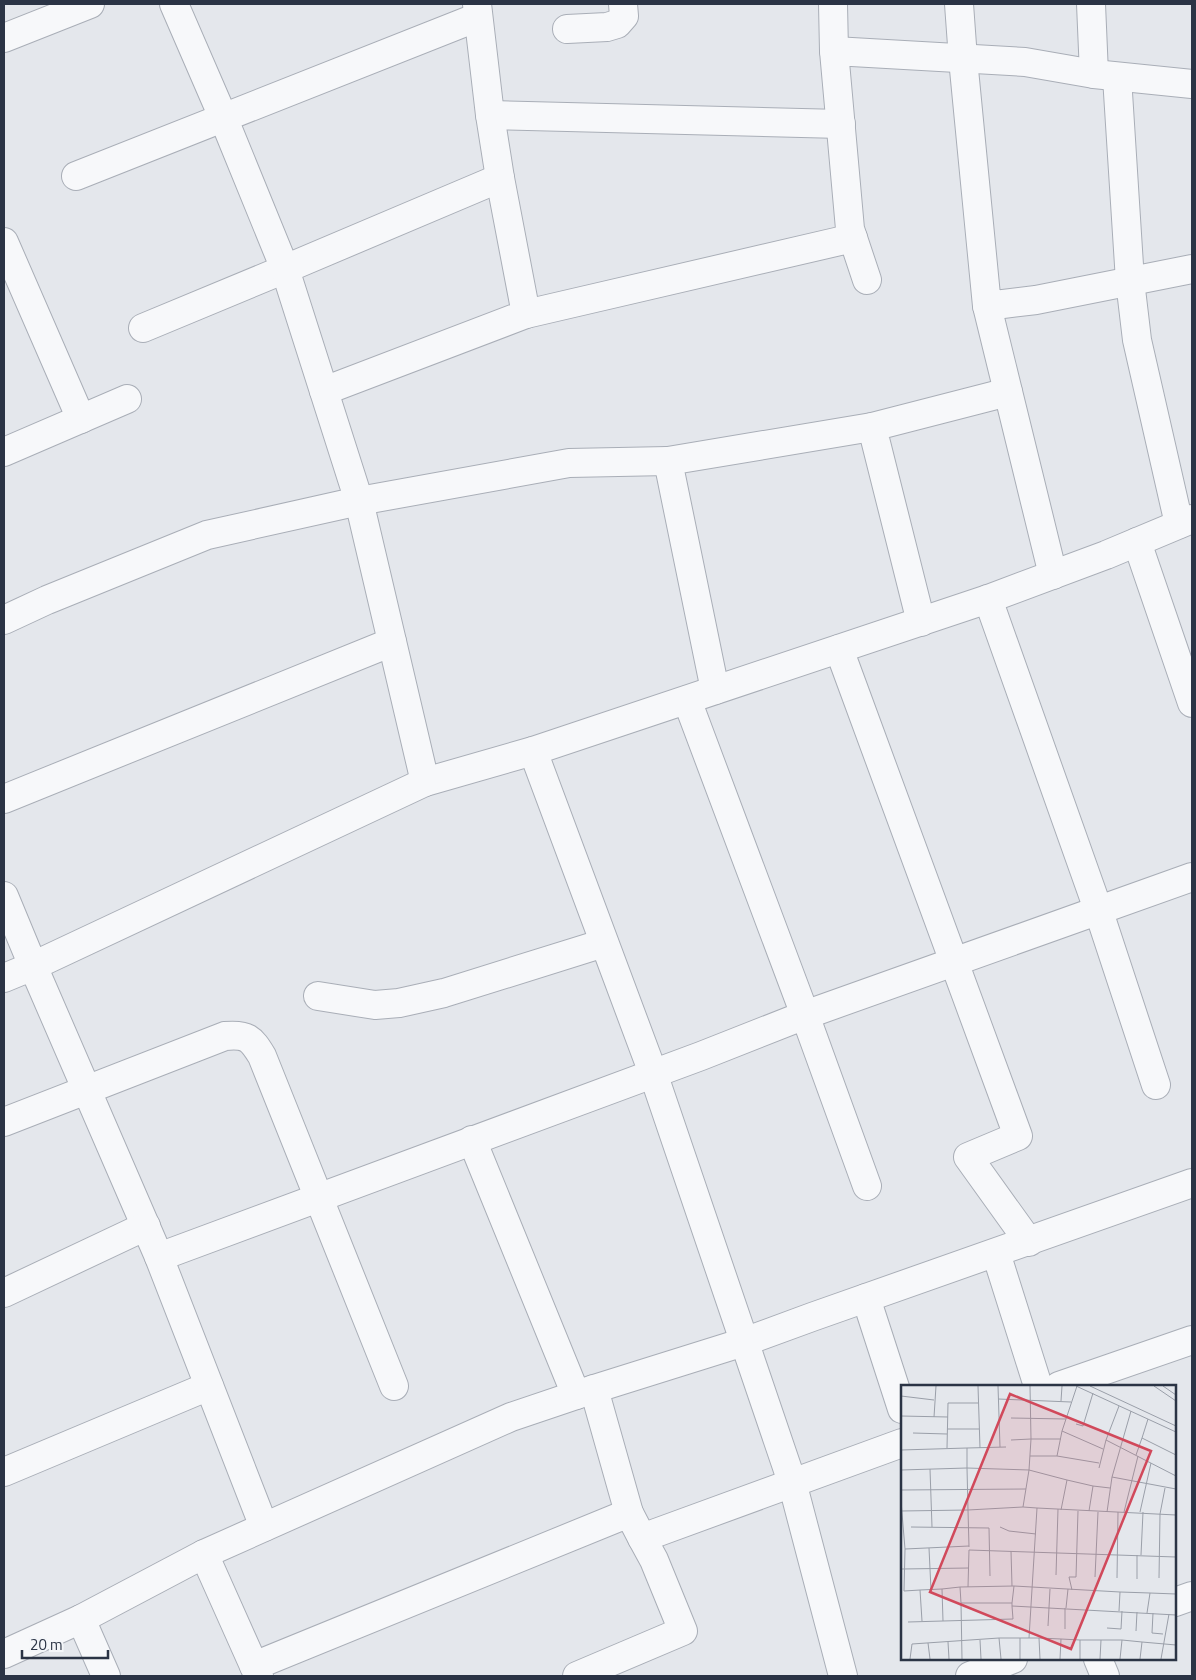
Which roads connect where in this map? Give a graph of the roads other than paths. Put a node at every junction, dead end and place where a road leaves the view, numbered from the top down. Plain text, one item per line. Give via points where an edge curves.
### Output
1 (90, 4) edge
2 (174, 4) edge
3 (623, 4) edge
4 (833, 4) edge
5 (959, 4) edge
6 (1091, 4) edge
7 (477, 10) edge
8 (567, 29) dead end
9 (4, 38) edge
10 (834, 51) junction
11 (963, 59) junction
12 (1106, 76) junction
13 (1192, 84) edge
14 (490, 115) junction
15 (223, 116) junction
16 (841, 124) junction
17 (76, 176) dead end
18 (500, 178) junction
19 (853, 238) junction
20 (4, 242) edge
21 (285, 269) junction
22 (1192, 269) edge
23 (867, 280) dead end
24 (1130, 281) junction
25 (987, 306) junction
26 (526, 314) junction
27 (143, 328) dead end
28 (324, 391) junction
29 (1008, 392) junction
30 (127, 399) dead end
31 (81, 419) junction
32 (872, 426) junction
33 (4, 452) edge
34 (668, 461) junction
35 (359, 501) junction
36 (1185, 522) edge
37 (1137, 542) junction
38 (1053, 575) junction
39 (988, 600) junction
40 (4, 620) edge
41 (921, 622) junction
42 (392, 642) junction
43 (840, 649) junction
44 (714, 690) junction
45 (686, 700) junction
46 (1192, 703) edge
47 (533, 751) junction
48 (425, 782) junction
49 (4, 799) edge
50 (1192, 878) edge
51 (4, 896) edge
52 (1099, 912) junction
53 (604, 943) junction
54 (955, 962) junction
55 (33, 966) junction
56 (4, 978) edge
57 (318, 996) dead end
58 (805, 1015) junction
59 (653, 1073) junction
60 (1156, 1086) dead end
61 (87, 1089) junction
62 (4, 1122) edge
63 (472, 1140) junction
64 (1192, 1183) edge
65 (867, 1186) dead end
66 (318, 1198) junction
67 (146, 1226) junction
68 (1029, 1242) junction
69 (996, 1253) junction
70 (159, 1257) junction
71 (4, 1293) edge
72 (866, 1298) junction
73 (1192, 1340) edge
74 (744, 1342) junction
75 (1038, 1385) edge
76 (1062, 1385) edge
77 (209, 1386) junction
78 (394, 1386) dead end
79 (585, 1392) junction
80 (901, 1406) edge
81 (901, 1443) edge
82 (4, 1472) edge
83 (792, 1482) junction
84 (629, 1513) junction
85 (264, 1527) junction
86 (642, 1538) junction
87 (204, 1554) junction
88 (1192, 1596) edge
89 (1176, 1602) edge
90 (81, 1619) junction
91 (4, 1654) edge
92 (1010, 1660) edge
93 (1098, 1660) edge
94 (256, 1671) edge
95 (106, 1676) edge
96 (577, 1676) edge
97 (843, 1676) edge
98 (970, 1676) edge
99 (1105, 1676) edge

1 - 9 street
2 - 15 street
3 - 8 street via 624,16 617,24
4 - 10 street
5 - 11 street
6 - 12 street
7 - 14 street
7 - 15 street
10 - 11 street
10 - 16 street
11 - 12 street via 1025,62
11 - 25 street
12 - 13 street
12 - 24 street
14 - 16 street
14 - 18 street
15 - 17 street
15 - 21 street
16 - 19 street
18 - 21 street
18 - 26 street
19 - 23 street
19 - 26 street
20 - 31 street
21 - 27 street
21 - 28 street
22 - 24 street
24 - 25 street via 1036,300
24 - 36 street via 1137,340
25 - 29 street
26 - 28 street
28 - 35 street
29 - 32 street
29 - 38 street
30 - 31 street
31 - 33 street
32 - 34 street
32 - 41 street
34 - 35 street via 570,463
34 - 44 street
35 - 40 street via 207,536
35 - 42 street
36 - 37 street
37 - 38 street
37 - 46 street
38 - 39 street
39 - 41 street
39 - 52 street
41 - 43 street
42 - 48 street
42 - 49 street
43 - 44 street
43 - 54 street
44 - 45 street
45 - 47 street
45 - 58 street
47 - 48 street
47 - 53 street
48 - 55 street
50 - 52 street
51 - 55 street
52 - 54 street
52 - 60 street
53 - 57 street via 399,1003 375,1005
53 - 59 street
54 - 58 street
54 - 68 street via 1018,1136 968,1157
55 - 56 street
55 - 61 street
58 - 59 street
58 - 65 street
59 - 63 street
59 - 74 street
61 - 62 street
61 - 66 street via 225,1036 239,1035 252,1040 262,1056
61 - 67 street
63 - 66 street
63 - 79 street
64 - 68 street
66 - 70 street
66 - 78 street
67 - 70 street
67 - 71 street
68 - 69 street
69 - 72 street
69 - 75 street
70 - 77 street
72 - 74 street
72 - 80 street
73 - 76 street
74 - 79 street
74 - 83 street
77 - 82 street
77 - 85 street
79 - 84 street
79 - 85 street via 511,1417
81 - 83 street
83 - 86 street
83 - 97 street
84 - 86 street
84 - 94 street
85 - 87 street
86 - 96 street via 683,1631
87 - 90 street
87 - 94 street
88 - 89 street
90 - 91 street
90 - 95 street
92 - 98 street
93 - 99 street

